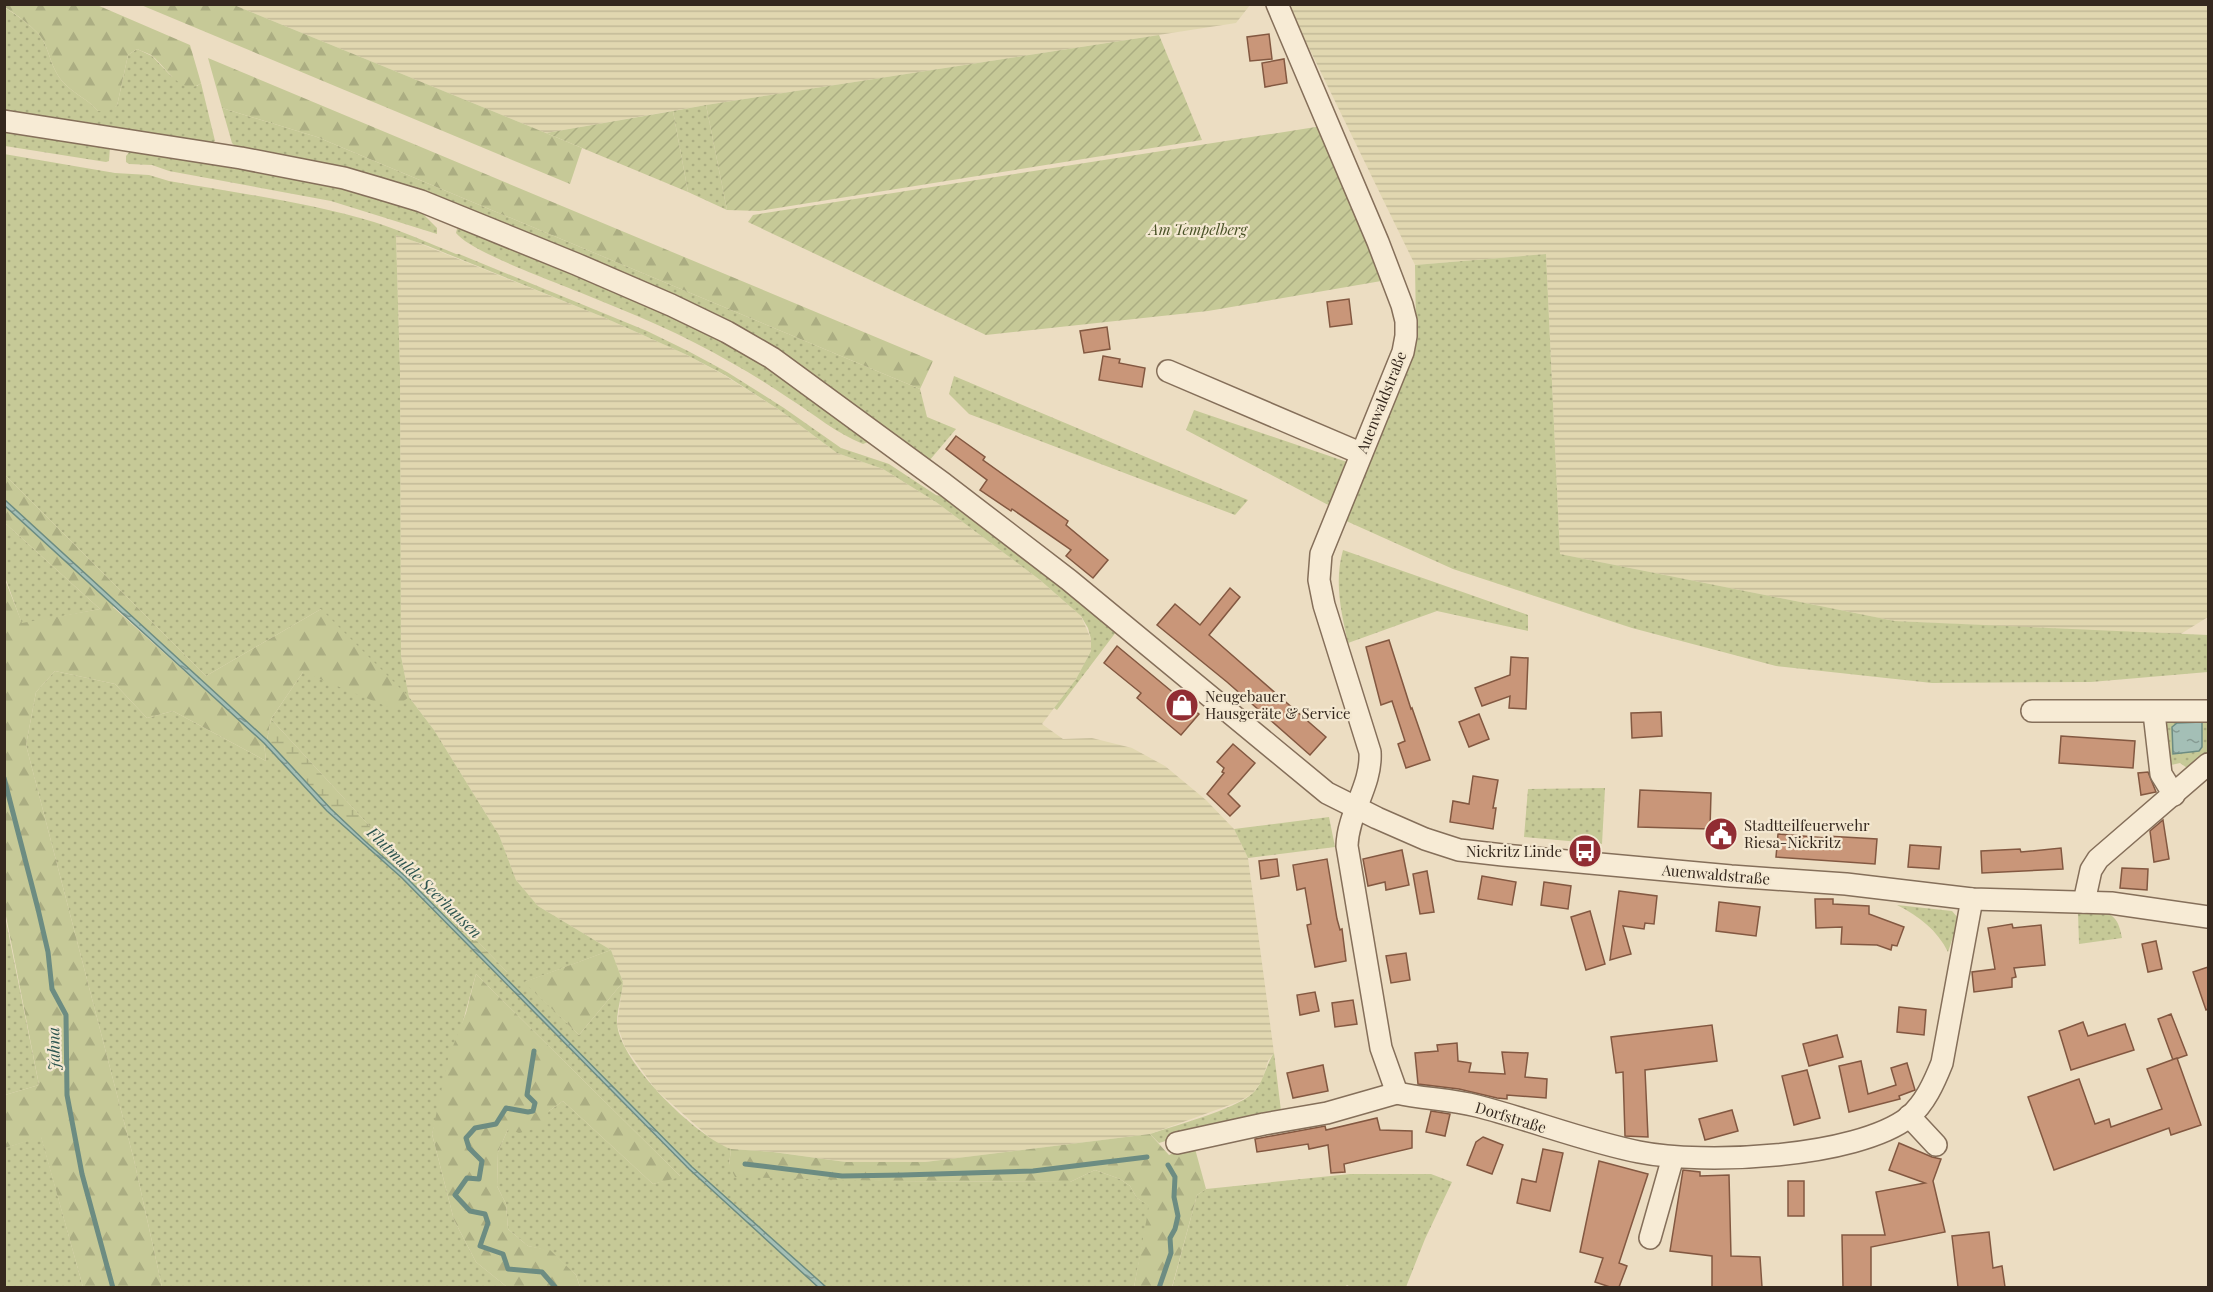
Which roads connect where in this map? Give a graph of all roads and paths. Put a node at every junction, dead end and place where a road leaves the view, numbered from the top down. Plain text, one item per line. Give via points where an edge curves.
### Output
1 (1277, 4) edge
2 (4, 122) edge
3 (1168, 371) dead end
4 (1360, 453) junction
5 (2032, 711) dead end
6 (2208, 711) edge
7 (2154, 713) junction
8 (2208, 764) edge
9 (2174, 795) junction
10 (1356, 808) junction
11 (1972, 899) junction
12 (2084, 903) junction
13 (2208, 917) edge
14 (1397, 1093) junction
15 (1909, 1116) junction
16 (1177, 1143) dead end
17 (1936, 1145) dead end
18 (1673, 1156) junction
19 (1650, 1238) dead end

1 - 4 street, Auenwaldstraße via 1378,242 1406,321 1402,352
2 - 10 street, Auenwaldstraße via 344,178 421,201 586,268 727,332 782,365 946,485 1069,580 1307,778
3 - 4 street
4 - 10 street, Auenwaldstraße via 1319,567 1324,605 1370,752 1371,768
5 - 7 street
6 - 7 street
7 - 9 street via 2161,774
8 - 9 street
9 - 12 street via 2098,859 2091,870
10 - 11 street, Auenwaldstraße via 1460,850
10 - 14 street via 1347,830 1347,846 1382,1048
11 - 12 street, Auenwaldstraße
11 - 15 street, Dorfstraße via 1942,1063 1922,1103
12 - 13 street, Auenwaldstraße via 2112,903
14 - 16 street via 1327,1113
14 - 18 street, Dorfstraße via 1477,1106 1605,1144
15 - 17 street
15 - 18 street, Dorfstraße via 1880,1132 1812,1150 1768,1156
18 - 19 street

